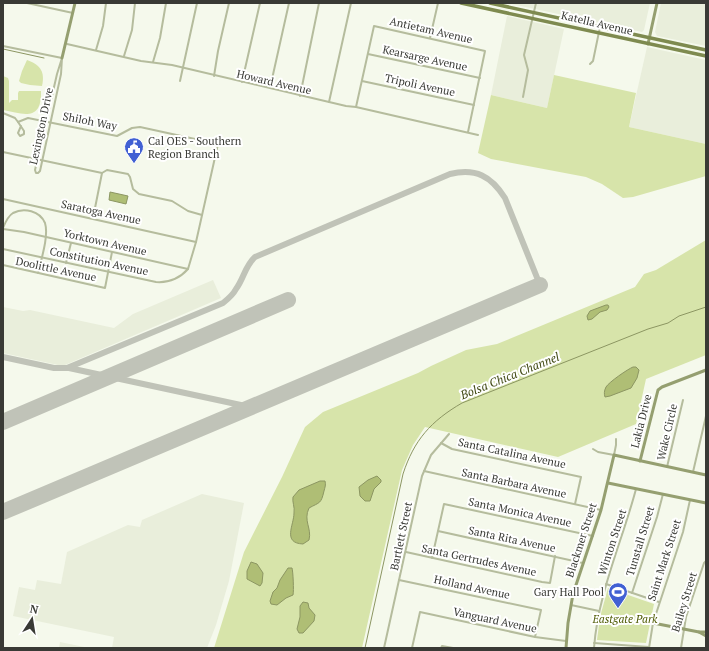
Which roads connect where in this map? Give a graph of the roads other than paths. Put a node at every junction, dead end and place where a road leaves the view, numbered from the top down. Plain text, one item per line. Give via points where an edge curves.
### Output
1 (27, 3) edge
2 (75, 3) edge
3 (106, 3) edge
4 (135, 3) edge
5 (166, 3) edge
6 (197, 3) edge
7 (229, 3) edge
8 (260, 3) edge
9 (289, 3) edge
10 (320, 3) edge
11 (351, 3) edge
12 (438, 3) edge
13 (461, 3) edge
14 (490, 3) edge
15 (536, 3) edge
16 (657, 3) edge
17 (73, 13) junction
18 (534, 13) junction
19 (532, 18) junction
20 (600, 27) junction
21 (599, 33) junction
22 (430, 38) junction
23 (650, 38) junction
24 (67, 44) junction
25 (648, 44) junction
26 (3, 46) edge
27 (96, 50) junction
28 (706, 50) edge
29 (368, 54) junction
30 (706, 56) edge
31 (124, 57) junction
32 (62, 58) junction
33 (153, 63) junction
34 (590, 64) dead end
35 (182, 68) junction
36 (214, 76) junction
37 (480, 78) junction
38 (180, 81) dead end
39 (362, 81) junction
40 (242, 82) junction
41 (270, 88) junction
42 (300, 96) junction
43 (522, 97) dead end
44 (329, 102) junction
45 (474, 105) junction
46 (356, 107) junction
47 (3, 113) edge
48 (3, 117) edge
49 (47, 121) junction
50 (18, 122) junction
51 (51, 122) junction
52 (21, 126) dead end
53 (468, 132) junction
54 (478, 135) dead end
55 (3, 152) edge
56 (38, 159) junction
57 (42, 160) junction
58 (102, 173) junction
59 (3, 199) edge
60 (31, 205) junction
61 (30, 211) junction
62 (203, 215) junction
63 (93, 218) junction
64 (3, 228) edge
65 (45, 237) junction
66 (196, 242) junction
67 (71, 243) junction
68 (3, 249) edge
69 (112, 252) junction
70 (41, 257) junction
71 (66, 263) junction
72 (3, 265) edge
73 (188, 269) junction
74 (108, 272) junction
75 (38, 273) junction
76 (706, 370) edge
77 (683, 400) dead end
78 (706, 416) edge
79 (449, 434) dead end
80 (616, 438) dead end
81 (441, 443) junction
82 (593, 449) dead end
83 (614, 456) junction
84 (640, 461) junction
85 (667, 467) junction
86 (424, 471) junction
87 (693, 472) junction
88 (706, 475) edge
89 (608, 482) junction
90 (636, 488) junction
91 (663, 494) junction
92 (690, 500) junction
93 (575, 504) junction
94 (706, 504) edge
95 (601, 510) junction
96 (438, 531) junction
97 (592, 536) junction
98 (406, 552) junction
99 (555, 556) junction
100 (432, 558) junction
101 (706, 561) edge
102 (583, 563) junction
103 (399, 580) junction
104 (606, 584) junction
105 (632, 593) junction
106 (659, 602) junction
107 (571, 605) junction
108 (599, 610) junction
109 (653, 623) junction
110 (683, 629) junction
111 (699, 632) junction
112 (706, 632) edge
113 (706, 636) edge
114 (535, 637) junction
115 (566, 641) junction
116 (594, 643) junction
117 (621, 645) junction
118 (649, 647) edge
119 (384, 648) edge
120 (412, 648) edge
121 (441, 648) edge
122 (453, 648) edge
123 (566, 648) edge
124 (594, 648) edge
125 (621, 648) edge
126 (681, 648) edge

1 - 17 street
2 - 17 street, Lexington Drive
3 - 27 street
4 - 31 street via 132,30
5 - 33 street
6 - 35 street
7 - 36 street
8 - 40 street
9 - 41 street
10 - 42 street
11 - 44 street
12 - 22 street
13 - 19 main road, Katella Avenue
14 - 18 main road, Katella Avenue
15 - 18 street
16 - 23 street
17 - 24 street, Lexington Drive
18 - 19 street
18 - 20 main road, Katella Avenue
19 - 21 main road, Katella Avenue
19 - 43 street via 524,55 528,70
20 - 21 street
20 - 23 main road, Katella Avenue
21 - 25 main road, Katella Avenue
21 - 34 street via 593,61
22 - 29 street, Antietam Avenue via 374,26
22 - 37 street, Antietam Avenue via 485,51
23 - 25 street
23 - 28 main road, Katella Avenue
24 - 27 street, Howard Avenue
24 - 32 street, Lexington Drive
25 - 30 main road, Katella Avenue
26 - 32 street
27 - 31 street, Howard Avenue
29 - 37 street, Kearsarge Avenue
29 - 39 street
31 - 33 street, Howard Avenue
32 - 49 street, Lexington Drive
32 - 51 street, Lexington Drive
33 - 35 street, Howard Avenue
35 - 36 street, Howard Avenue
35 - 38 street
36 - 40 street, Howard Avenue
37 - 45 street
39 - 45 street, Tripoli Avenue
39 - 46 street
40 - 41 street, Howard Avenue
41 - 42 street, Howard Avenue
42 - 44 street, Howard Avenue
44 - 46 street, Howard Avenue
45 - 53 street
46 - 53 street, Howard Avenue
47 - 48 street
47 - 50 street
49 - 50 street, Shiloh Way via 28,118
49 - 51 street, Shiloh Way
49 - 56 street, Lexington Drive
50 - 52 street
51 - 57 street, Lexington Drive
51 - 62 street, Shiloh Way via 117,136 140,127 218,144
53 - 54 street, Howard Avenue
55 - 56 street
56 - 57 street
56 - 57 street, Lexington Drive via 36,173 40,171
57 - 58 street
58 - 62 street via 107,170 128,174 133,189 140,194 172,201 188,211
58 - 63 street
59 - 60 street, Saratoga Avenue
60 - 61 street
60 - 63 street, Saratoga Avenue
61 - 64 street via 19,210 12,213
61 - 65 street via 38,214 43,220 46,227
62 - 66 street, Shiloh Way
63 - 66 street, Saratoga Avenue
64 - 65 street, Yorktown Avenue
65 - 67 street, Yorktown Avenue
65 - 70 street
66 - 73 street, Shiloh Way
67 - 69 street, Yorktown Avenue
67 - 71 street
68 - 70 street, Constitution Avenue
69 - 73 street, Yorktown Avenue
69 - 74 street
70 - 71 street, Constitution Avenue
70 - 75 street
71 - 74 street, Constitution Avenue
72 - 75 street, Doolittle Avenue
73 - 74 street, Constitution Avenue via 177,278 164,282
74 - 75 street, Doolittle Avenue via 105,288
76 - 84 street, Lakia Drive via 658,390
77 - 85 street, Wake Circle
78 - 87 street
79 - 81 street, Bartlett Street
80 - 83 street, Blackmer Street
81 - 86 street, Bartlett Street
81 - 93 street, Santa Catalina Avenue via 452,449 581,477
82 - 83 street
83 - 84 street
83 - 89 street, Blackmer Street
84 - 85 street
85 - 87 street
86 - 93 street, Santa Barbara Avenue
86 - 98 street, Bartlett Street
87 - 88 street
89 - 90 street
89 - 95 street, Blackmer Street
90 - 91 street
90 - 104 street, Winton Street
91 - 92 street
91 - 105 street, Tunstall Street
92 - 94 street
92 - 106 street, Saint Mark Street
93 - 95 street, Santa Barbara Avenue
95 - 97 street, Blackmer Street
96 - 97 street, Santa Monica Avenue via 444,504
96 - 99 street, Santa Rita Avenue
96 - 100 street
97 - 102 street, Blackmer Street
98 - 100 street, Santa Gertrudes Avenue
98 - 103 street, Bartlett Street
99 - 100 street, Santa Gertrudes Avenue via 550,583
99 - 102 street, Santa Rita Avenue
101 - 110 street, Bailey Street
102 - 107 street, Blackmer Street
103 - 114 street, Holland Avenue via 540,610
103 - 119 street, Bartlett Street
104 - 105 street
104 - 108 street, Winton Street
105 - 106 street
106 - 109 street, Saint Mark Street
107 - 108 street
107 - 115 street, Blackmer Street
108 - 116 street, Winton Street
109 - 110 street
109 - 118 street, Saint Mark Street
110 - 111 street
110 - 126 street, Bailey Street
111 - 112 street
111 - 113 street
114 - 115 street, Vanguard Avenue
114 - 120 street, Vanguard Avenue via 420,612
115 - 123 street, Blackmer Street
116 - 117 street
116 - 124 street, Winton Street
117 - 118 street
117 - 125 street
121 - 122 street

